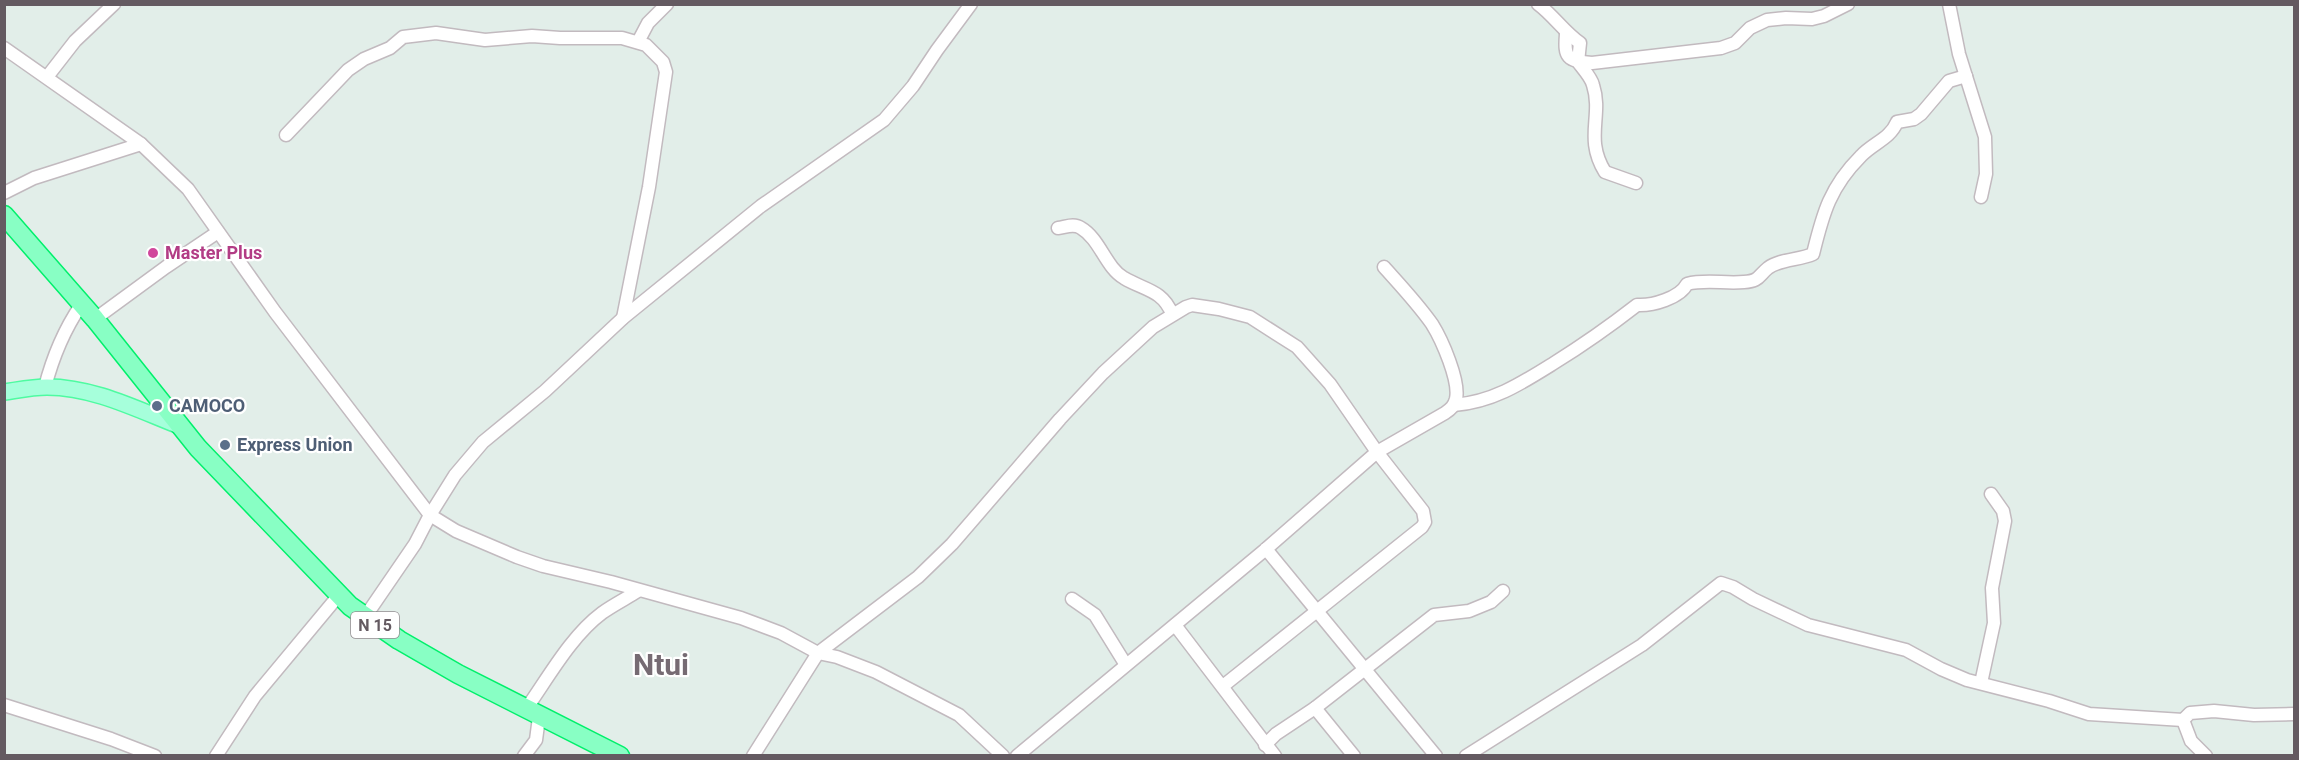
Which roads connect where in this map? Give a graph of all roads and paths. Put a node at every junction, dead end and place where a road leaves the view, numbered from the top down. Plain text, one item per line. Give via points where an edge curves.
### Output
1 (114, 4) edge
2 (667, 4) edge
3 (971, 4) edge
4 (1538, 4) edge
5 (1848, 4) edge
6 (1949, 4) edge
7 (638, 42) junction
8 (4, 48) edge
9 (1578, 62) junction
10 (1966, 76) junction
11 (47, 77) junction
12 (286, 135) dead end
13 (141, 144) junction
14 (1636, 183) dead end
15 (4, 193) edge
16 (1981, 197) dead end
17 (4, 215) edge
18 (1058, 228) dead end
19 (218, 232) junction
20 (1384, 267) dead end
21 (81, 304) junction
22 (1173, 314) junction
23 (623, 318) junction
24 (95, 319) junction
25 (45, 387) junction
26 (4, 392) edge
27 (1454, 405) junction
28 (182, 427) junction
29 (1377, 452) junction
30 (1991, 494) dead end
31 (430, 515) junction
32 (1266, 549) junction
33 (638, 591) junction
34 (1503, 591) dead end
35 (339, 595) junction
36 (1072, 599) dead end
37 (1317, 611) junction
38 (365, 617) junction
39 (1175, 625) junction
40 (818, 653) junction
41 (1126, 665) junction
42 (1365, 670) junction
43 (1981, 683) junction
44 (1222, 686) junction
45 (4, 705) edge
46 (1315, 708) junction
47 (533, 713) junction
48 (2295, 714) edge
49 (2183, 720) junction
50 (1263, 741) junction
51 (155, 756) edge
52 (216, 756) edge
53 (524, 756) edge
54 (620, 756) edge
55 (753, 756) edge
56 (1003, 756) edge
57 (1017, 756) edge
58 (1275, 756) edge
59 (1354, 756) edge
60 (1436, 756) edge
61 (1466, 756) edge
62 (2206, 756) edge

1 - 11 street via 75,41
2 - 7 street via 648,23
3 - 23 street via 884,120 761,206
4 - 9 street via 1566,34 1567,55
5 - 9 street via 1812,19 1767,20 1750,28 1735,43 1721,48
6 - 10 street
7 - 12 street via 545,36 485,40 436,33 403,37 348,70
7 - 23 street via 659,56 666,72 649,187
8 - 11 street
9 - 14 street via 1593,83 1595,151 1599,163 1605,172
10 - 16 street via 1985,137 1986,174
10 - 27 street via 1949,81 1914,119 1897,122 1894,130 1863,153 1840,177 1823,213 1813,254 1768,268 1754,280 1695,282 1675,295 1646,306 1637,305 1591,340 1516,387 1473,404
11 - 13 street
13 - 15 street via 34,178
13 - 19 street via 188,189
17 - 21 highway, N 15
18 - 22 street via 1072,225 1084,229 1123,278 1161,296
19 - 24 street
19 - 31 street
20 - 27 street via 1434,327 1451,366 1457,396
21 - 24 highway, N 15
21 - 25 street via 57,348
22 - 29 street via 1192,305 1219,309 1250,317 1274,331 1297,347 1330,384
22 - 40 street via 1103,373 952,544 918,577
23 - 31 street via 552,385 483,442 455,475
24 - 28 highway, N 15
25 - 26 main road
25 - 28 main road via 104,396
27 - 29 street
28 - 35 highway, N 15
29 - 32 street
29 - 37 street via 1423,511 1425,522
30 - 43 street via 2005,521 1992,588 1994,623
31 - 33 street via 456,531 517,557
31 - 38 street
32 - 37 street
32 - 39 street
33 - 40 street via 757,624
33 - 47 street via 601,614 584,631 561,658
34 - 42 street via 1491,602 1469,611 1434,615
35 - 38 highway, N 15
35 - 52 street via 255,696
36 - 41 street via 1095,615
37 - 42 street
37 - 44 street
38 - 47 highway, N 15 via 458,674
39 - 41 street
39 - 44 street
40 - 55 street
40 - 56 street via 876,672 950,710
41 - 57 street
42 - 46 street
42 - 60 street
43 - 49 street via 2089,714
43 - 61 street via 1941,669 1906,650 1808,625 1720,584 1642,645
44 - 50 street
45 - 51 street
46 - 50 street
46 - 59 street
47 - 53 street via 536,740
47 - 54 highway, N 15
48 - 49 street via 2214,711 2190,713
49 - 62 street via 2191,741
50 - 58 street

